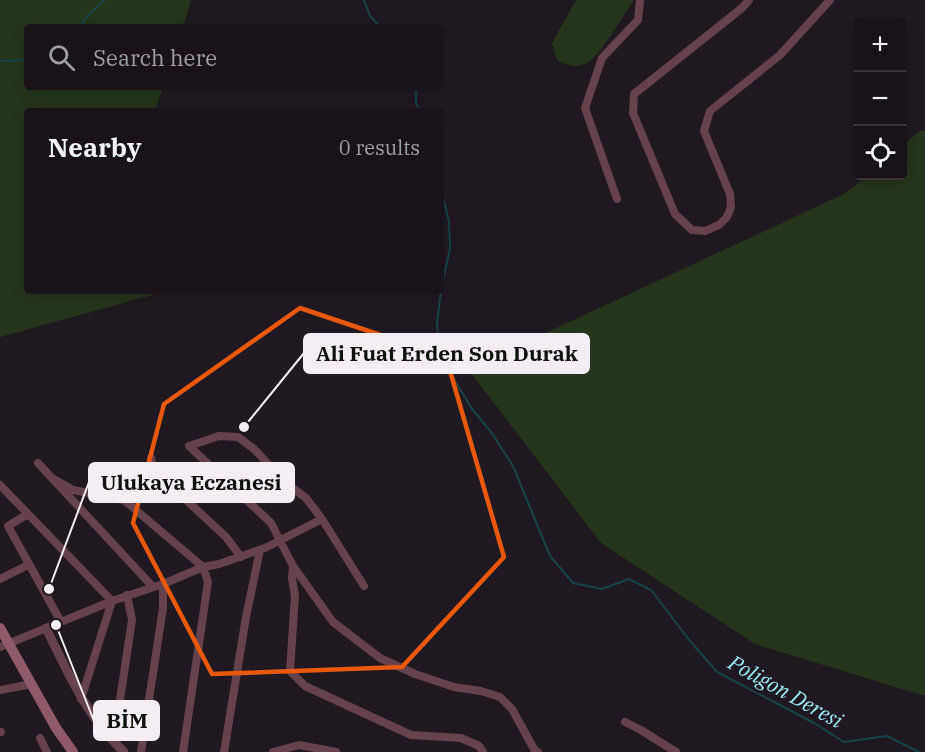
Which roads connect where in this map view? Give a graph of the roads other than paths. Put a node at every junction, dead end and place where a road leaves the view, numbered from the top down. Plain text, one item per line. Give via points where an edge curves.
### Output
1 (640, 0) edge
2 (749, 0) edge
3 (830, 0) edge
4 (617, 199) dead end
5 (152, 458) dead end
6 (38, 463) dead end
7 (52, 478) junction
8 (0, 485) edge
9 (28, 514) junction
10 (322, 519) junction
11 (280, 540) junction
12 (260, 550) junction
13 (241, 557) junction
14 (28, 565) junction
15 (293, 566) junction
16 (203, 567) junction
17 (0, 579) edge
18 (163, 584) junction
19 (364, 586) dead end
20 (153, 587) junction
21 (127, 596) junction
22 (112, 601) junction
23 (61, 622) junction
24 (0, 628) edge
25 (46, 628) junction
26 (4, 645) edge
27 (32, 684) junction
28 (0, 690) edge
29 (81, 699) junction
30 (625, 722) dead end
31 (105, 732) junction
32 (40, 738) dead end
33 (47, 752) edge
34 (73, 752) edge
35 (124, 752) edge
36 (141, 752) edge
37 (183, 752) edge
38 (224, 752) edge
39 (273, 752) edge
40 (336, 752) edge
41 (483, 752) edge
42 (538, 752) edge
43 (676, 752) edge

1 - 4 street via 638,20 602,58 585,108
2 - 3 street via 634,94 633,113 675,214 692,230 705,231 719,225 732,207 704,131 710,111 780,55
5 - 13 street via 156,472 226,537
6 - 7 street
7 - 16 street via 73,490 124,500
7 - 20 street
8 - 9 street
9 - 14 street via 8,526
9 - 22 street
10 - 11 street
10 - 11 street via 306,498 238,437 219,436 189,446 271,523
10 - 19 street
11 - 12 street
11 - 15 street
12 - 13 street
12 - 38 street
13 - 16 street
14 - 17 street
14 - 23 street
15 - 41 street via 290,671 305,686 411,735 461,738
15 - 42 street via 333,622 380,658 454,687 500,697 512,709
16 - 18 street
16 - 37 street via 208,582
18 - 20 street
18 - 36 street via 163,608
20 - 21 street
21 - 22 street
21 - 31 street via 132,620 117,720
22 - 23 street
22 - 29 street
23 - 25 street
24 - 26 main road
25 - 26 street
25 - 29 street
26 - 27 main road
27 - 28 street
27 - 34 main road
29 - 31 street
30 - 43 street
31 - 35 street
32 - 33 street
39 - 40 street via 299,745

